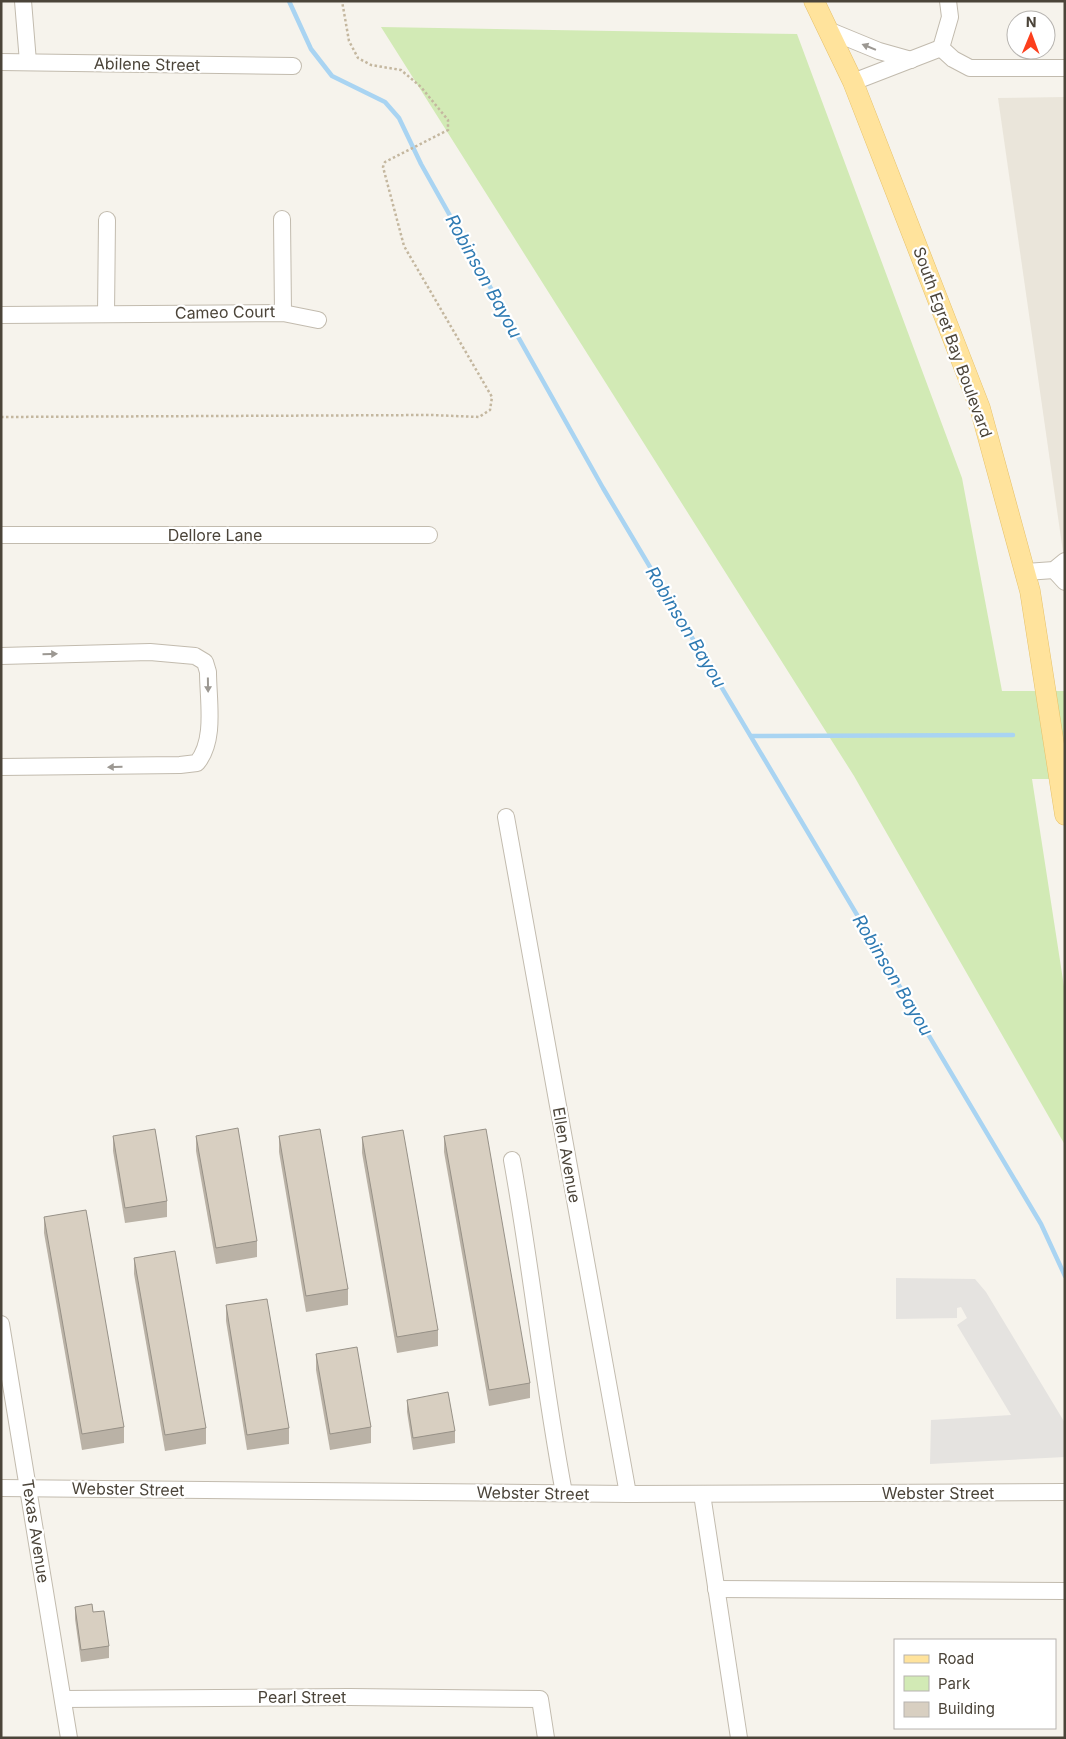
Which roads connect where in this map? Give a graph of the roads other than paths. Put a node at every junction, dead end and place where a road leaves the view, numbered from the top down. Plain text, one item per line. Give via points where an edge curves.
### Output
1 (23, 1) edge
2 (814, 1) edge
3 (948, 1) edge
4 (828, 30) junction
5 (941, 48) junction
6 (911, 60) junction
7 (1, 62) edge
8 (28, 62) junction
9 (293, 66) dead end
10 (1065, 68) edge
11 (853, 82) junction
12 (282, 219) dead end
13 (107, 220) dead end
14 (283, 313) junction
15 (106, 314) junction
16 (1, 315) edge
17 (318, 320) dead end
18 (1, 535) edge
19 (429, 535) dead end
20 (1061, 571) edge
21 (1026, 572) junction
22 (1, 656) edge
23 (1, 767) edge
24 (1065, 815) edge
25 (506, 817) dead end
26 (512, 1160) dead end
27 (1, 1324) edge
28 (7, 1397) edge
29 (1, 1488) edge
30 (28, 1488) junction
31 (564, 1493) junction
32 (628, 1494) junction
33 (702, 1494) junction
34 (1064, 1495) edge
35 (716, 1589) junction
36 (1065, 1591) edge
37 (63, 1699) junction
38 (69, 1738) edge
39 (546, 1738) edge
40 (739, 1738) edge

1 - 8 street
2 - 4 main road, South Egret Bay Boulevard
3 - 5 street via 950,17
6 -> 4 street
4 - 11 main road, South Egret Bay Boulevard
5 - 6 street
5 - 10 street via 970,68
6 - 11 street
7 - 8 street, Abilene Street
8 - 9 street, Abilene Street
11 - 21 main road, South Egret Bay Boulevard via 980,408
12 - 14 street, Cameo Court
13 - 15 street
14 - 15 street, Cameo Court
14 - 17 street
15 - 16 street, Cameo Court
18 - 19 street, Dellore Lane
20 - 21 street
21 - 24 main road, South Egret Bay Boulevard
22 -> 23 street via 150,652 195,656 205,662 208,672 208,742 197,763
25 - 32 street, Ellen Avenue
26 - 31 street
27 - 28 street, Texas Avenue
28 - 30 street, Texas Avenue
29 - 30 street, Webster Street
30 - 31 street, Webster Street
30 - 37 street, Texas Avenue
31 - 32 street, Webster Street
32 - 33 street, Webster Street
33 - 34 street, Webster Street
33 - 35 street
35 - 36 street
35 - 40 street
37 - 38 street, Texas Avenue
37 - 39 street, Pearl Street via 540,1699

